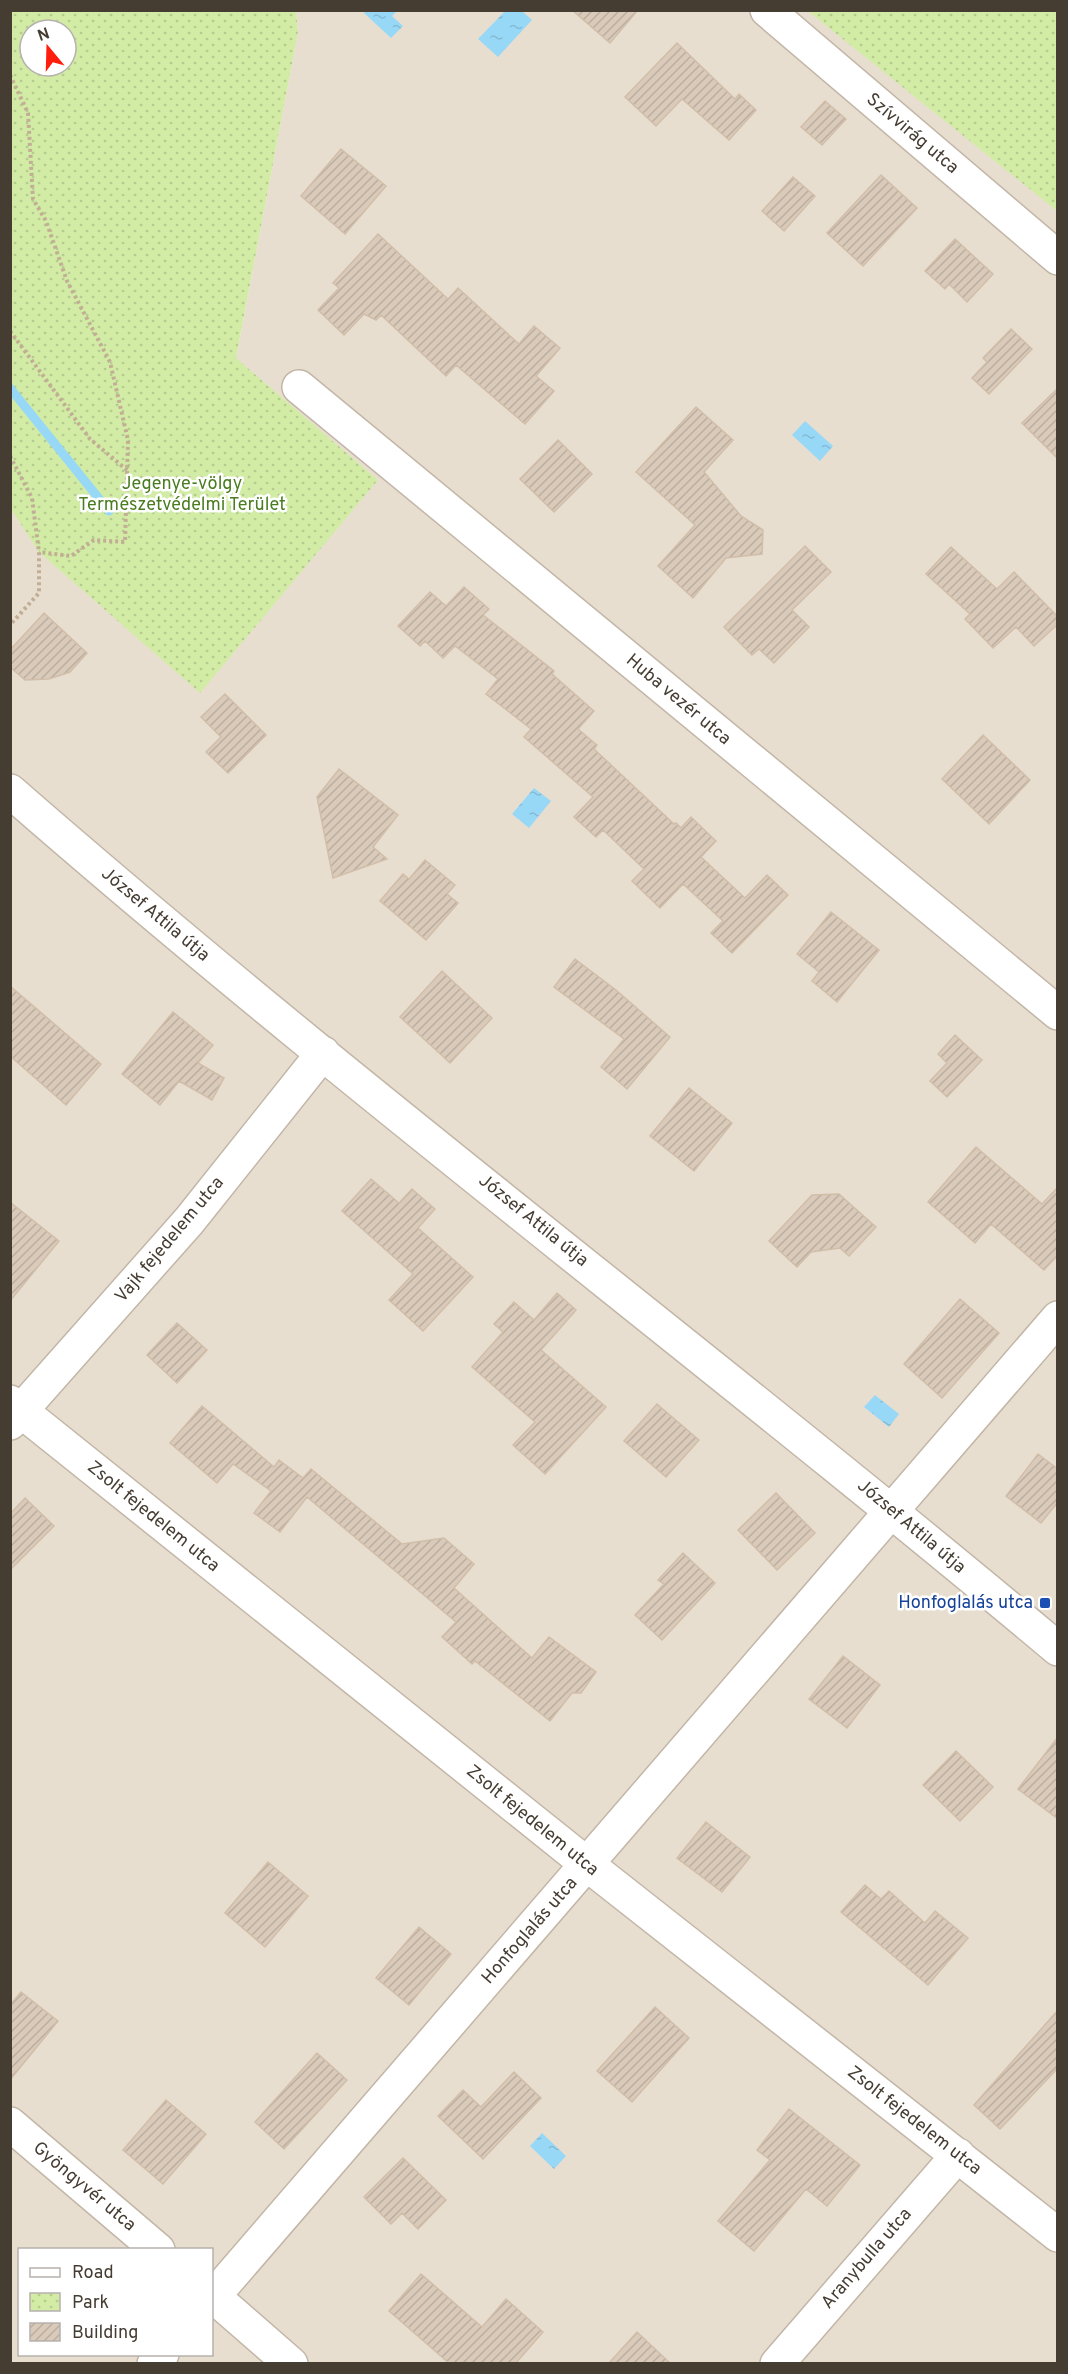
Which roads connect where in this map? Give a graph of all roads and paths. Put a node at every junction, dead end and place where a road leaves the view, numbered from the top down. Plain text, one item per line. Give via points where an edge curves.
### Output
1 (767, 10) edge
2 (10, 75) edge
3 (1058, 258) edge
4 (10, 331) edge
5 (298, 387) dead end
6 (10, 456) edge
7 (128, 471) junction
8 (39, 552) junction
9 (10, 626) edge
10 (10, 790) edge
11 (1058, 1013) edge
12 (323, 1053) junction
13 (1058, 1318) edge
14 (14, 1412) edge
15 (893, 1511) junction
16 (1058, 1649) edge
17 (588, 1865) junction
18 (10, 2124) edge
19 (958, 2155) junction
20 (1058, 2235) edge
21 (156, 2248) edge
22 (213, 2295) edge
23 (213, 2297) edge
24 (291, 2364) edge
25 (777, 2364) edge

1 - 3 street, Szívvirág utca
2 - 7 path via 28,113 33,199 46,222 67,281 110,362 128,440
4 - 7 path via 90,439
5 - 11 street, Huba vezér utca
6 - 8 path via 32,498
7 - 8 path via 125,542 94,540 71,556
8 - 9 path via 39,593
10 - 12 street, József Attila útja via 141,905
12 - 14 street, Vajk fejedelem utca via 189,1221
12 - 15 street, József Attila útja
13 - 15 street, Honfoglalás utca
14 - 17 street, Zsolt fejedelem utca
15 - 16 street, József Attila útja
15 - 17 street, Honfoglalás utca
17 - 19 street, Zsolt fejedelem utca
17 - 22 street, Honfoglalás utca
18 - 21 street, Gyöngyvér utca
19 - 20 street, Zsolt fejedelem utca
19 - 25 street, Aranybulla utca
23 - 24 street

